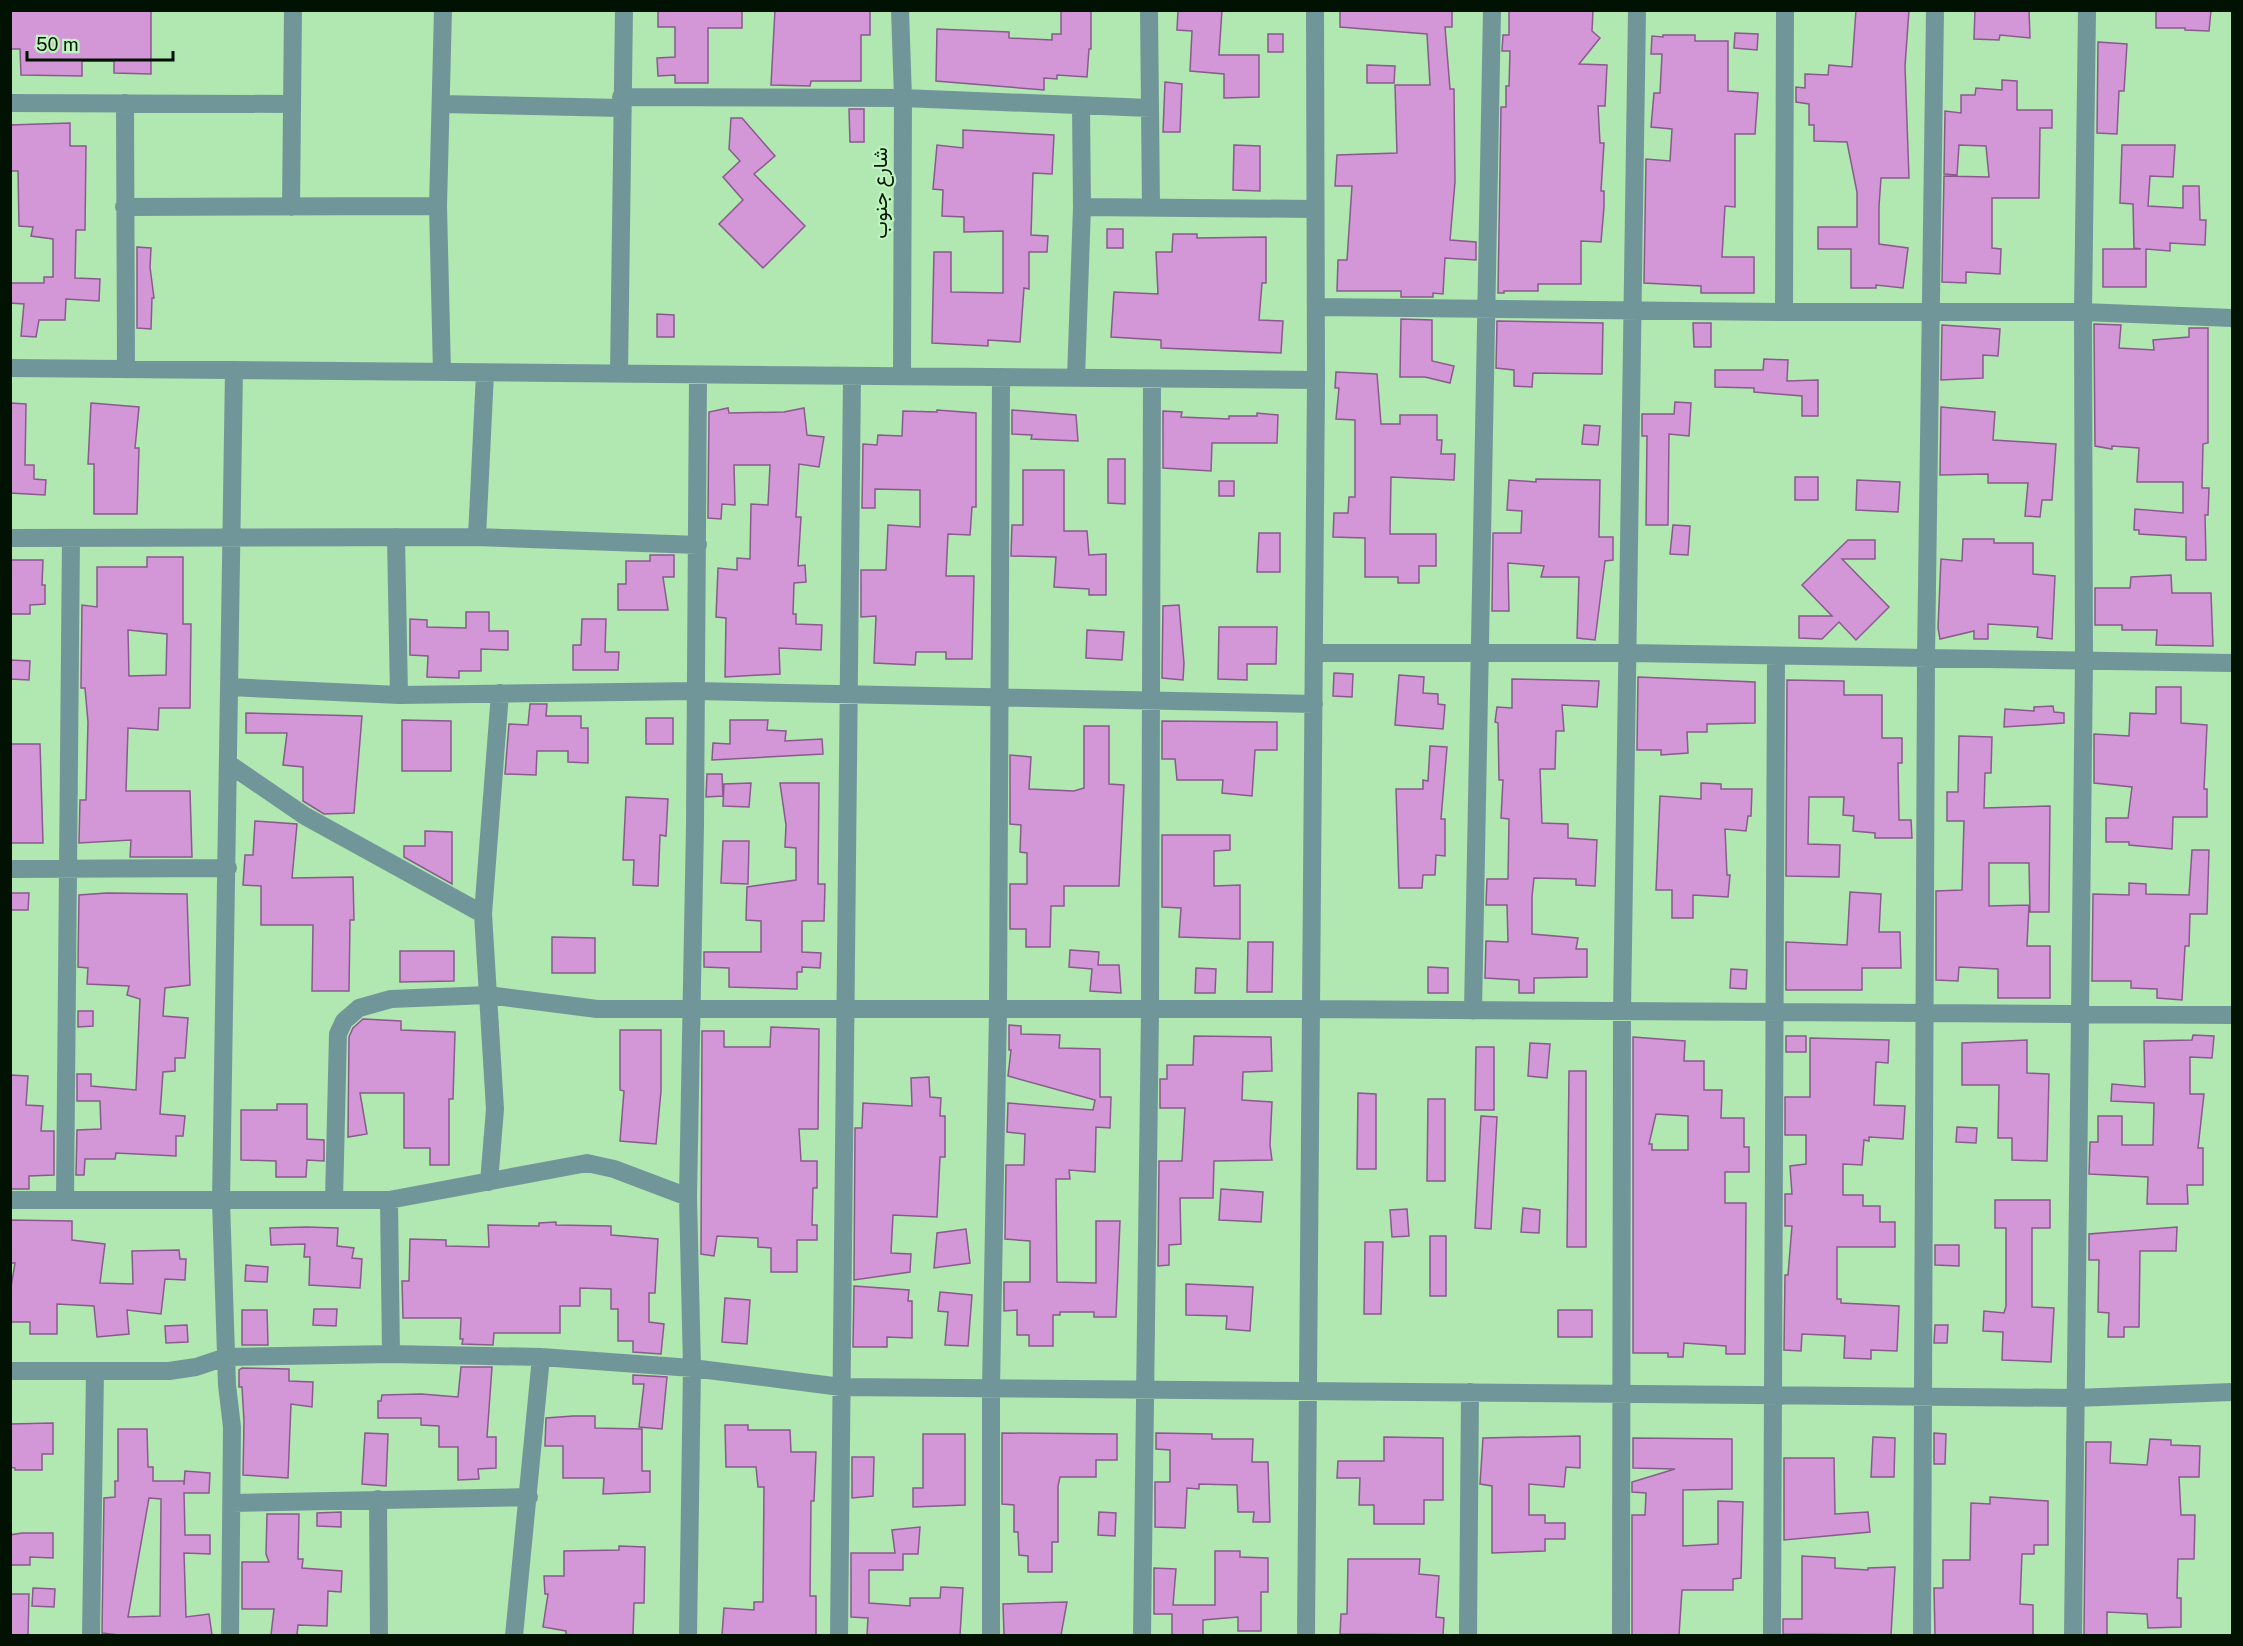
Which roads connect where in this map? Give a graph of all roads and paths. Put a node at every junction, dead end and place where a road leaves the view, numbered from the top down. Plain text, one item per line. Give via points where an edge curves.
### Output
1 (293, 10) edge
2 (443, 10) edge
3 (624, 10) edge
4 (900, 10) edge
5 (1149, 10) edge
6 (1315, 10) edge
7 (1492, 10) edge
8 (1637, 10) edge
9 (1785, 10) edge
10 (1935, 10) edge
11 (2088, 10) edge
12 (903, 98) junction
13 (10, 103) edge
14 (125, 103) junction
15 (621, 103) junction
16 (291, 104) junction
17 (441, 104) junction
18 (1081, 106) junction
19 (1149, 108) junction
20 (438, 206) junction
21 (124, 207) junction
22 (291, 207) junction
23 (1082, 207) junction
24 (1151, 207) junction
25 (1314, 209) junction
26 (1316, 307) junction
27 (1487, 307) junction
28 (1632, 309) junction
29 (1784, 312) junction
30 (1932, 312) junction
31 (2083, 312) junction
32 (2232, 318) edge
33 (10, 368) edge
34 (126, 369) junction
35 (234, 370) junction
36 (442, 372) junction
37 (485, 373) junction
38 (619, 374) junction
39 (698, 375) junction
40 (852, 376) junction
41 (902, 376) junction
42 (1001, 377) junction
43 (1076, 378) junction
44 (1152, 379) junction
45 (1316, 380) junction
46 (396, 537) junction
47 (477, 537) junction
48 (10, 538) edge
49 (71, 538) junction
50 (233, 538) junction
51 (698, 545) junction
52 (1314, 653) junction
53 (1480, 653) junction
54 (1628, 653) junction
55 (1776, 657) junction
56 (1926, 658) junction
57 (2084, 661) junction
58 (2232, 663) edge
59 (230, 687) junction
60 (696, 692) junction
61 (500, 693) junction
62 (399, 695) junction
63 (850, 695) junction
64 (998, 699) junction
65 (1150, 700) junction
66 (1314, 704) junction
67 (229, 764) junction
68 (66, 868) junction
69 (228, 868) junction
70 (10, 869) edge
71 (483, 914) junction
72 (488, 995) junction
73 (690, 1009) junction
74 (1150, 1010) junction
75 (1311, 1010) junction
76 (846, 1011) junction
77 (998, 1011) junction
78 (1473, 1011) junction
79 (1622, 1012) junction
80 (1925, 1013) junction
81 (1775, 1014) junction
82 (2081, 1015) junction
83 (2232, 1015) edge
84 (489, 1182) junction
85 (688, 1197) junction
86 (10, 1200) edge
87 (65, 1200) junction
88 (334, 1200) junction
89 (389, 1200) junction
90 (222, 1201) junction
91 (392, 1354) junction
92 (226, 1357) junction
93 (540, 1357) junction
94 (692, 1368) junction
95 (10, 1371) edge
96 (95, 1371) junction
97 (841, 1387) junction
98 (991, 1388) junction
99 (1145, 1388) junction
100 (1308, 1389) junction
101 (1470, 1392) junction
102 (1621, 1392) junction
103 (2232, 1392) edge
104 (1775, 1394) junction
105 (1924, 1396) junction
106 (2075, 1398) junction
107 (529, 1497) junction
108 (378, 1499) junction
109 (232, 1503) junction
110 (91, 1635) edge
111 (230, 1635) edge
112 (379, 1635) edge
113 (514, 1635) edge
114 (688, 1635) edge
115 (839, 1635) edge
116 (991, 1635) edge
117 (1142, 1635) edge
118 (1306, 1635) edge
119 (1468, 1635) edge
120 (1621, 1635) edge
121 (1772, 1635) edge
122 (1922, 1635) edge
123 (2073, 1635) edge

1 - 16 street
2 - 17 street
3 - 15 street
4 - 12 street, شارع جنوب
5 - 19 street
6 - 25 street
7 - 27 street
8 - 28 street
9 - 29 street
10 - 30 street
11 - 31 street
12 - 15 street
12 - 18 street
12 - 41 street, شارع جنوب
13 - 14 street
14 - 16 street
14 - 21 street
15 - 17 street
15 - 38 street
16 - 22 street
17 - 20 street
18 - 19 street
18 - 23 street
19 - 24 street
20 - 22 street
20 - 36 street
21 - 22 street
21 - 34 street
23 - 24 street
23 - 43 street
24 - 25 street
25 - 26 street
26 - 27 street
26 - 45 street
27 - 28 street
27 - 53 street
28 - 29 street
28 - 54 street
29 - 30 street
30 - 31 street
30 - 56 street
31 - 32 street
31 - 57 street
33 - 34 street
34 - 35 street
35 - 36 street
35 - 50 street
36 - 37 street
37 - 38 street
37 - 47 street
38 - 39 street
39 - 40 street
39 - 51 street
40 - 41 street
40 - 63 street
41 - 42 street
42 - 43 street
42 - 64 street
43 - 44 street
44 - 45 street
44 - 65 street
45 - 52 street
46 - 47 street
46 - 50 street
46 - 62 street
47 - 51 street
48 - 49 street
49 - 50 street
49 - 68 street
50 - 59 street
51 - 60 street
52 - 53 street
52 - 66 street
53 - 54 street
53 - 78 street
54 - 55 street
54 - 79 street
55 - 56 street
55 - 81 street
56 - 57 street
56 - 80 street
57 - 58 street
57 - 82 street
59 - 62 street
59 - 67 street
60 - 61 street
60 - 63 street
60 - 73 street
61 - 62 street
61 - 71 street
63 - 64 street
63 - 76 street
64 - 65 street
64 - 77 street
65 - 66 street
65 - 74 street
66 - 75 street
67 - 69 street
67 - 71 street via 305,816
68 - 69 street
68 - 70 street
68 - 87 street
69 - 90 street
71 - 72 street
72 - 73 street via 597,1009
72 - 84 street via 495,1109
72 - 88 street via 391,999 359,1008 344,1021 337,1044
73 - 76 street
73 - 85 street
74 - 75 street
74 - 77 street
74 - 99 street
75 - 78 street
75 - 100 street
76 - 77 street
76 - 97 street
77 - 98 street
78 - 79 street
79 - 81 street
79 - 102 street
80 - 81 street
80 - 82 street
80 - 105 street
81 - 104 street
82 - 83 street
82 - 106 street
84 - 85 street via 587,1163
84 - 89 street
85 - 94 street
86 - 87 street
87 - 90 street
88 - 89 street
88 - 90 street
89 - 91 street
90 - 92 street
91 - 92 street
91 - 93 street
92 - 96 street via 170,1371
92 - 109 street via 232,1426
93 - 94 street
93 - 107 street
94 - 97 street
94 - 114 street
95 - 96 street
96 - 110 street
97 - 98 street
97 - 115 street
98 - 99 street
98 - 116 street
99 - 100 street
99 - 117 street
100 - 101 street
100 - 118 street
101 - 102 street
101 - 119 street
102 - 104 street
102 - 120 street
103 - 106 street
104 - 105 street
104 - 121 street
105 - 106 street
105 - 122 street
106 - 123 street
107 - 108 street
107 - 113 street
108 - 109 street
108 - 112 street
109 - 111 street

